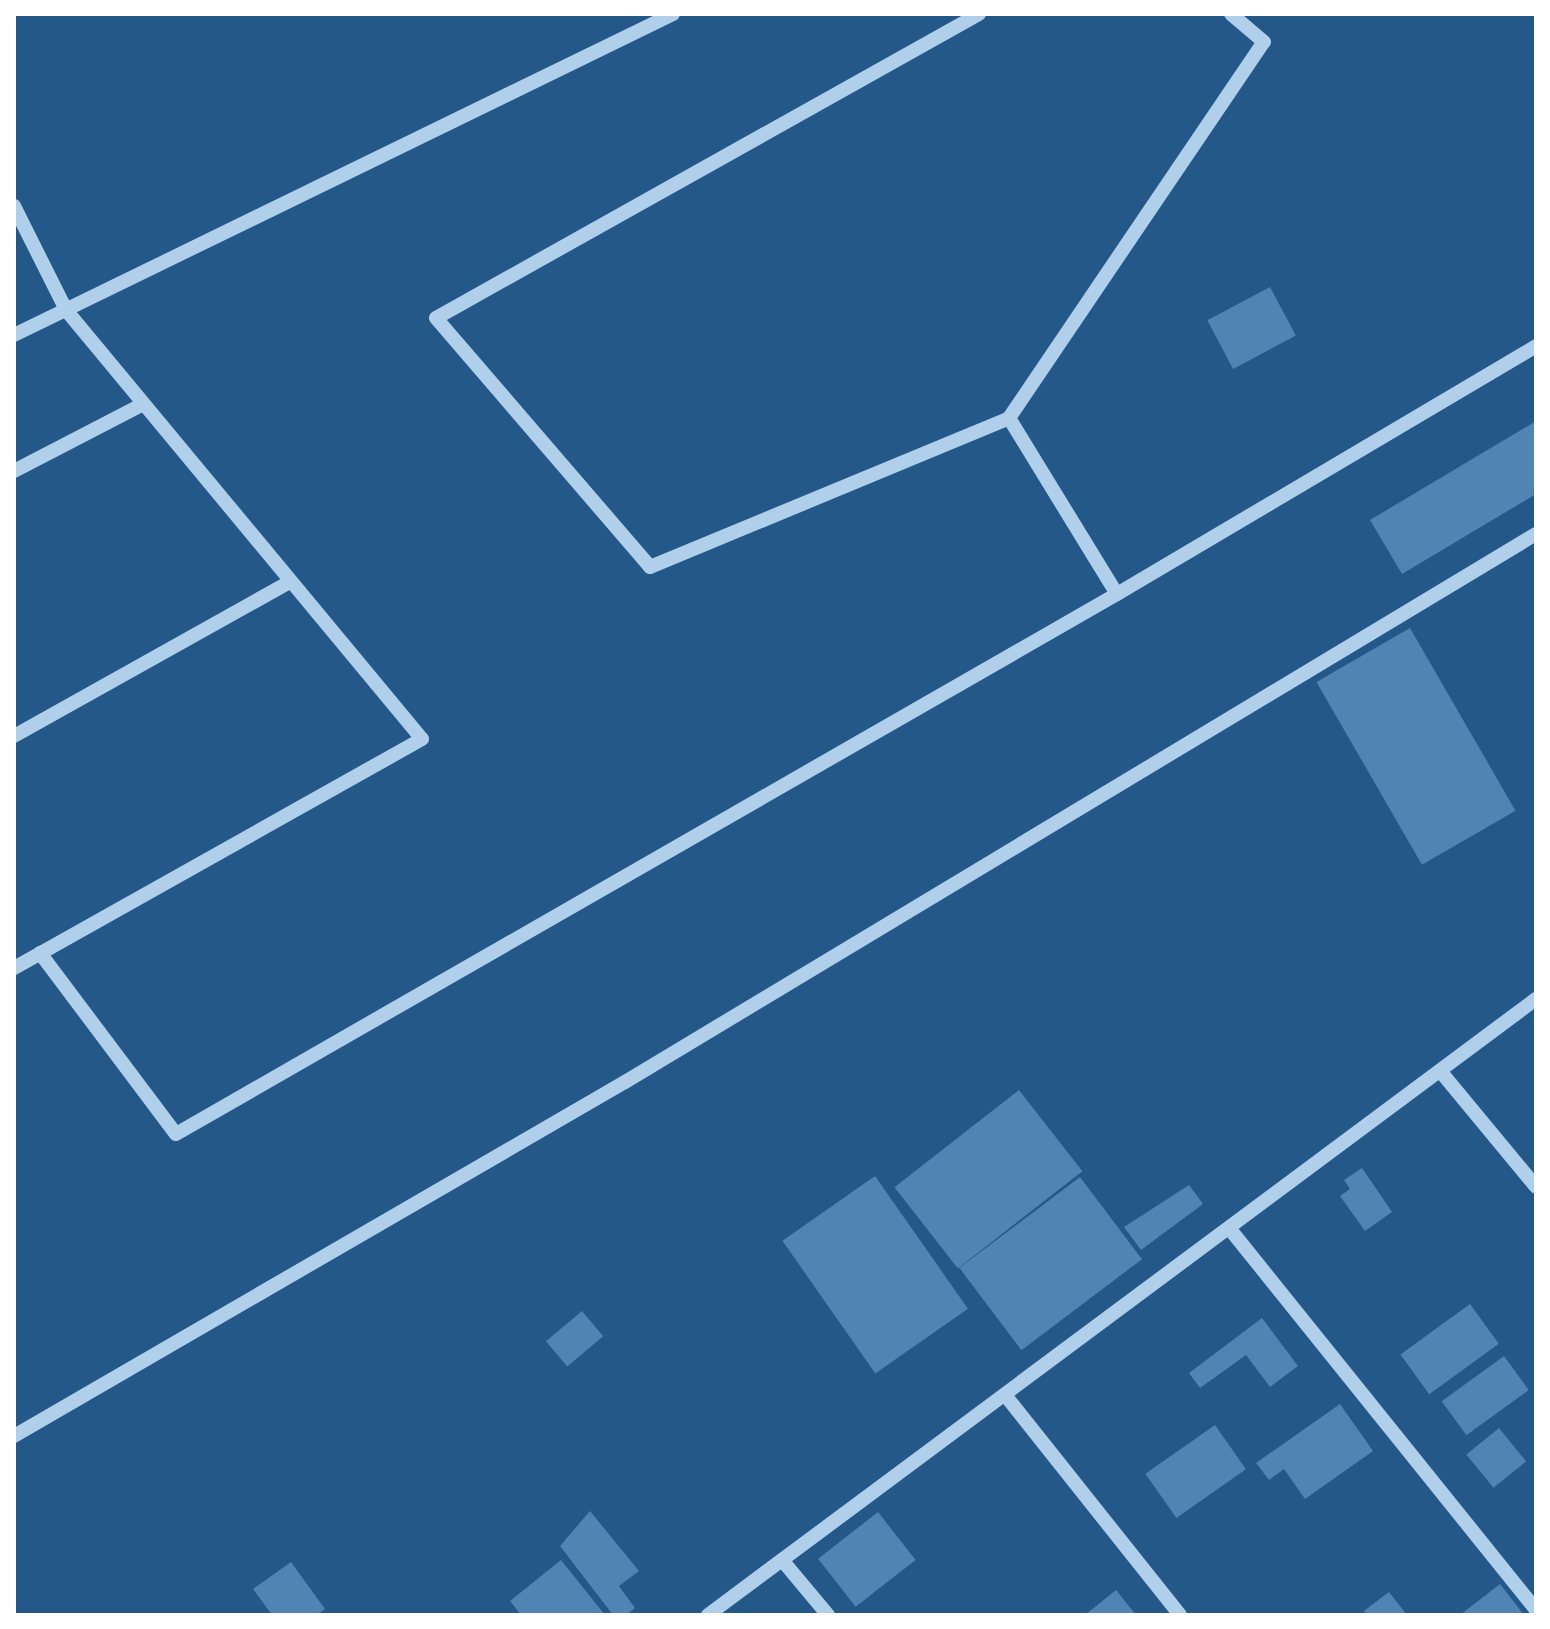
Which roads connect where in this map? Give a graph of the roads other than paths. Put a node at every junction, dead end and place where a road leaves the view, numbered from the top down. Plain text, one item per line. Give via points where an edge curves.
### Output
1 (673, 14) edge
2 (979, 14) edge
3 (1231, 14) edge
4 (14, 206) edge
5 (66, 310) junction
6 (14, 335) edge
7 (1536, 346) edge
8 (143, 404) junction
9 (1009, 418) junction
10 (14, 471) edge
11 (1536, 534) edge
12 (291, 581) junction
13 (1117, 594) junction
14 (14, 736) edge
15 (40, 953) junction
16 (14, 968) edge
17 (1536, 999) edge
18 (1441, 1072) junction
19 (1536, 1187) edge
20 (1229, 1228) junction
21 (1005, 1395) junction
22 (14, 1436) edge
23 (782, 1560) junction
24 (1536, 1610) edge
25 (708, 1615) edge
26 (828, 1615) edge
27 (1180, 1615) edge

1 - 5 street
2 - 9 street via 436,318 650,567
3 - 9 street via 1264,42
4 - 5 street
5 - 6 street
5 - 8 street
7 - 13 street
8 - 10 street
8 - 12 street
9 - 13 street
11 - 22 street via 638,1074
12 - 14 street
12 - 15 street via 422,739
13 - 15 street via 176,1134
15 - 16 street
17 - 18 street
18 - 19 street
18 - 20 street
20 - 21 street
20 - 24 street
21 - 23 street
21 - 27 street
23 - 25 street
23 - 26 street

